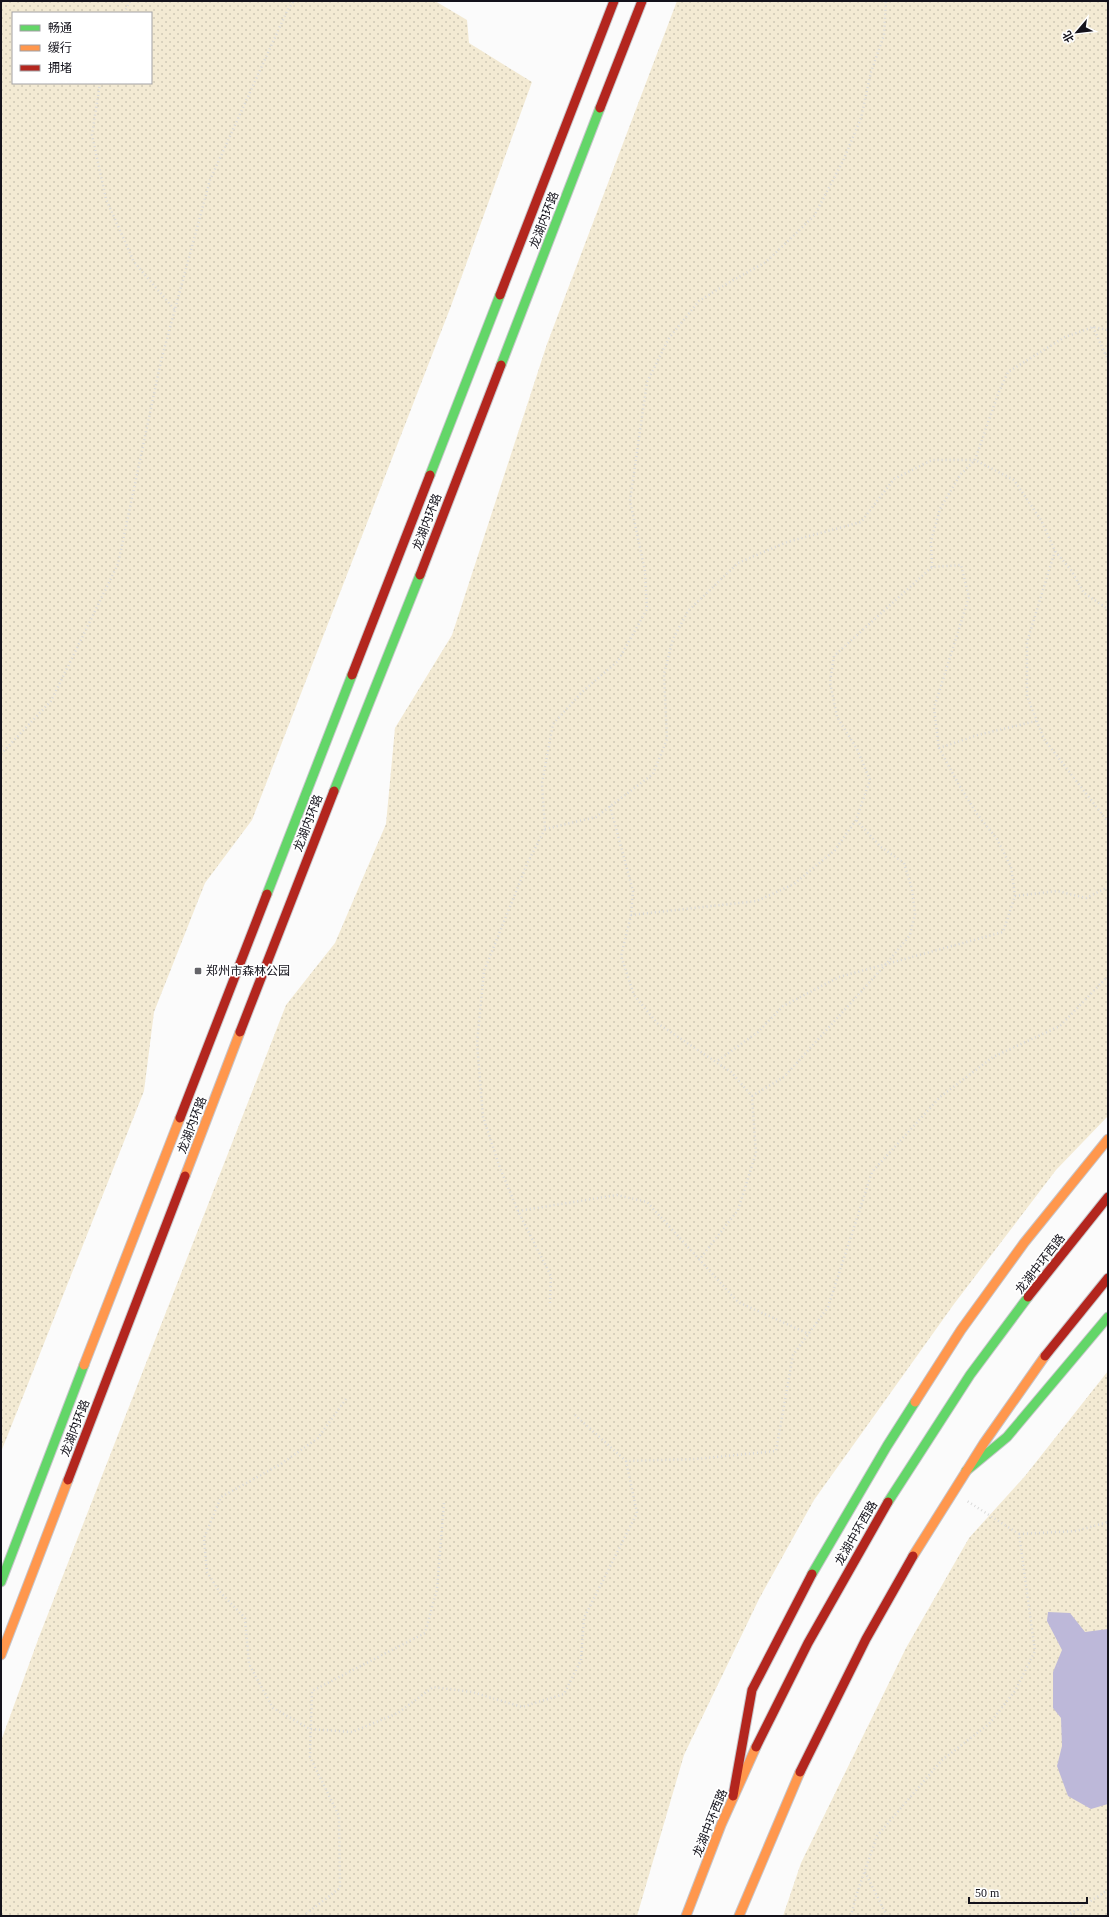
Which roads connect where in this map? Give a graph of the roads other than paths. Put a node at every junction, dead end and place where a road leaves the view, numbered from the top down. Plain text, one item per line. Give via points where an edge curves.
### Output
1 (614, 1) edge
2 (642, 1) edge
3 (1108, 1139) edge
4 (1108, 1197) edge
5 (1108, 1278) edge
6 (1108, 1317) edge
7 (966, 1471) junction
8 (1, 1582) edge
9 (1, 1655) edge
10 (734, 1796) junction
11 (686, 1916) edge
12 (740, 1916) edge

1 - 8 main road, 龙湖内环路
2 - 9 main road, 龙湖内环路 via 306,861
3 - 10 main road via 1024,1243 961,1330 887,1446 810,1577 752,1690
4 - 10 main road, 龙湖中环西路 via 989,1348 952,1400 897,1487 829,1602
5 - 7 main road via 1029,1378
6 - 7 main road via 1007,1437
7 - 12 main road via 873,1626 838,1692 779,1816
10 - 11 main road, 龙湖中环西路

